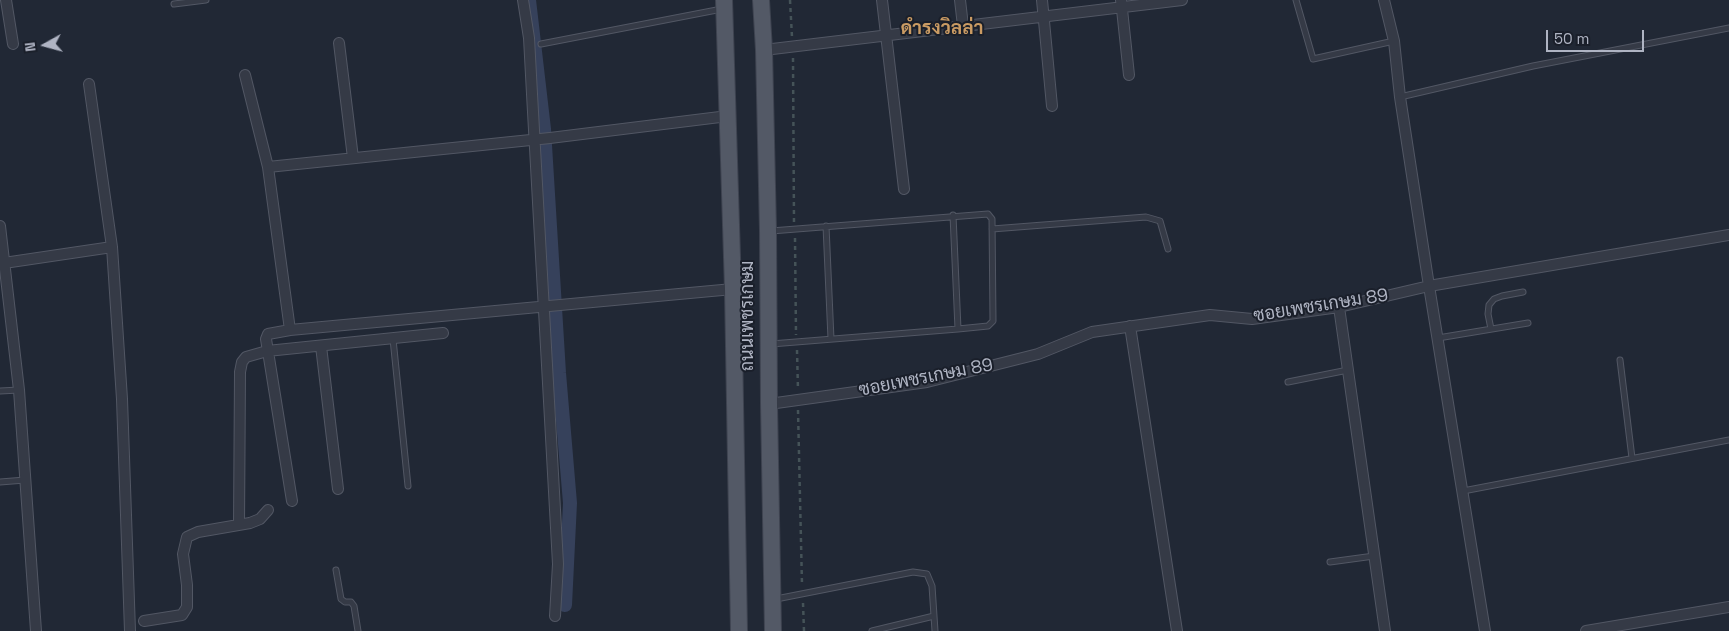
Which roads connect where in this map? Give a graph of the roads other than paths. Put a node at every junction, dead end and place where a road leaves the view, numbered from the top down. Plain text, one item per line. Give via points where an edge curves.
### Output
1 (6, 0) edge
2 (206, 0) edge
3 (523, 0) edge
4 (760, 0) edge
5 (882, 0) edge
6 (960, 0) edge
7 (1042, 0) edge
8 (1182, 0) edge
9 (1296, 0) edge
10 (1384, 0) edge
11 (174, 4) dead end
12 (724, 4) edge
13 (1121, 4) edge
14 (1044, 17) junction
15 (963, 26) junction
16 (1729, 28) edge
17 (886, 36) junction
18 (1394, 41) junction
19 (339, 42) dead end
20 (13, 44) dead end
21 (541, 44) dead end
22 (764, 50) junction
23 (245, 75) dead end
24 (1129, 75) dead end
25 (89, 84) dead end
26 (1400, 97) junction
27 (1052, 106) dead end
28 (728, 116) junction
29 (536, 139) junction
30 (353, 158) junction
31 (268, 168) junction
32 (904, 189) dead end
33 (953, 215) junction
34 (0, 226) edge
35 (826, 226) junction
36 (992, 229) junction
37 (768, 231) junction
38 (1729, 235) edge
39 (112, 247) junction
40 (1168, 249) dead end
41 (4, 263) junction
42 (1429, 286) junction
43 (733, 290) junction
44 (1523, 292) dead end
45 (4, 294) edge
46 (545, 307) junction
47 (1339, 307) junction
48 (1528, 323) dead end
49 (1130, 326) junction
50 (958, 329) junction
51 (1491, 329) junction
52 (290, 330) junction
53 (443, 333) dead end
54 (1437, 338) junction
55 (393, 339) junction
56 (831, 339) junction
57 (769, 344) junction
58 (321, 346) junction
59 (267, 351) junction
60 (1620, 360) dead end
61 (1348, 370) junction
62 (1288, 382) dead end
63 (19, 390) junction
64 (0, 391) edge
65 (769, 404) junction
66 (1729, 440) edge
67 (1632, 458) junction
68 (26, 480) junction
69 (0, 482) edge
70 (408, 486) dead end
71 (338, 489) dead end
72 (1463, 491) junction
73 (292, 501) dead end
74 (268, 510) dead end
75 (239, 525) junction
76 (1374, 556) junction
77 (1330, 562) dead end
78 (336, 570) dead end
79 (773, 600) junction
80 (1729, 607) edge
81 (555, 616) dead end
82 (934, 616) junction
83 (144, 620) dead end
84 (1613, 628) edge
85 (36, 631) edge
86 (130, 631) edge
87 (358, 631) edge
88 (739, 631) edge
89 (774, 631) edge
90 (872, 631) edge
91 (935, 631) edge
92 (1177, 631) edge
93 (1385, 631) edge
94 (1485, 631) edge
95 (1586, 631) edge

1 - 20 street
2 - 11 lane
3 - 29 street
4 - 22 main road, ถนนเพชรเกษม
5 - 17 street
6 - 15 street
7 - 14 street
8 - 13 street
9 - 18 lane via 1313,59
10 - 18 street
12 - 21 lane
12 - 28 main road, ถนนเพชรเกษม
13 - 14 street
13 - 24 street
14 - 15 street
14 - 27 street
15 - 17 street
16 - 26 lane via 1533,66
17 - 22 street
17 - 32 street
18 - 26 street
19 - 30 street
22 - 37 main road, ถนนเพชรเกษม
23 - 31 street
25 - 39 street
26 - 42 street
28 - 29 street
28 - 43 main road, ถนนเพชรเกษม
29 - 30 street
29 - 46 street
30 - 31 street
31 - 52 street
33 - 35 lane
33 - 36 lane via 988,214 992,219
33 - 50 lane
34 - 41 street
35 - 37 lane
35 - 56 lane
36 - 40 lane via 1146,217 1160,221
36 - 50 lane via 992,321 988,326
37 - 57 main road, ถนนเพชรเกษม
38 - 42 street, ซอยเพชรเกษม 89
39 - 41 street
39 - 86 street via 122,399
41 - 45 street
42 - 47 street, ซอยเพชรเกษม 89
42 - 54 street
43 - 46 street
43 - 88 main road, ถนนเพชรเกษม
44 - 51 lane via 1494,299 1488,314
45 - 63 street
46 - 52 street
46 - 81 street via 558,564
47 - 49 street, ซอยเพชรเกษม 89 via 1252,320 1210,315
47 - 61 street
48 - 51 lane
49 - 65 street, ซอยเพชรเกษม 89 via 1092,332 1038,354 927,382
49 - 92 street
50 - 56 lane
51 - 54 lane
52 - 59 street via 268,334
53 - 55 street
54 - 72 street
55 - 58 street
55 - 70 lane
56 - 57 lane
57 - 65 main road, ถนนเพชรเกษม
58 - 59 street
58 - 71 street
59 - 73 street
59 - 75 street via 249,355 241,366
60 - 67 lane
61 - 62 lane
61 - 76 street
63 - 64 lane
63 - 68 street
65 - 79 main road, ถนนเพชรเกษม
66 - 67 lane
67 - 72 lane
68 - 69 lane
68 - 85 street
72 - 94 street
74 - 75 street via 260,519
75 - 83 street via 186,537 183,554 187,607 182,615
76 - 77 lane
76 - 93 street
78 - 87 lane via 341,600 354,606
79 - 82 lane via 913,572 927,574 932,586
79 - 89 main road, ถนนเพชรเกษม
80 - 84 street
82 - 90 lane
82 - 91 lane
84 - 95 street

